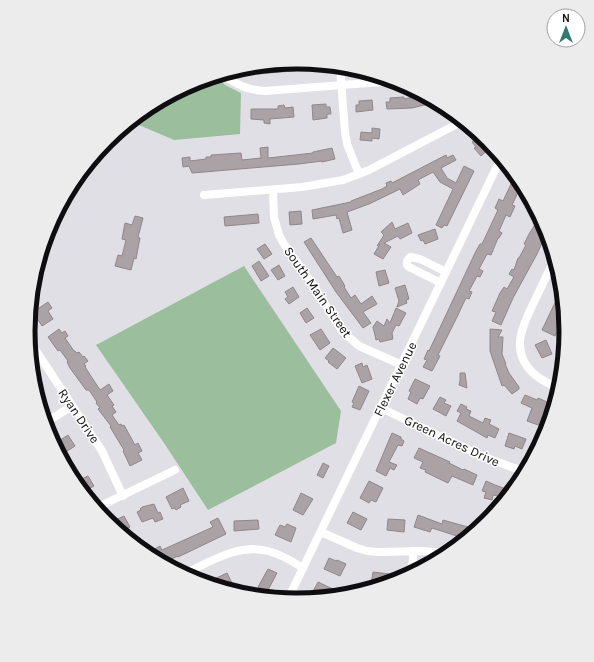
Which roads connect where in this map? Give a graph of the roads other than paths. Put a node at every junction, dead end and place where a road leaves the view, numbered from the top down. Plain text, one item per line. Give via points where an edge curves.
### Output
1 (340, 73) edge
2 (229, 78) edge
3 (378, 82) edge
4 (341, 85) junction
5 (457, 124) edge
6 (498, 164) edge
7 (359, 174) junction
8 (273, 190) junction
9 (204, 195) dead end
10 (551, 267) edge
11 (446, 272) junction
12 (441, 283) junction
13 (36, 351) edge
14 (402, 365) junction
15 (553, 386) edge
16 (72, 406) junction
17 (381, 408) junction
18 (51, 419) edge
19 (175, 470) dead end
20 (519, 470) edge
21 (123, 496) junction
22 (102, 506) edge
23 (321, 532) junction
24 (413, 551) junction
25 (439, 552) edge
26 (411, 567) edge
27 (304, 568) junction
28 (191, 571) edge
29 (291, 593) edge

1 - 4 street
2 - 4 street via 238,85 256,91
3 - 4 street
4 - 7 street via 347,144
5 - 7 street
6 - 11 street, Flexer Avenue
7 - 8 street via 327,184
8 - 9 street
8 - 14 street, South Main Street via 274,217 279,235 342,331 359,346
10 - 15 street via 522,328 520,344 524,360 533,374
11 - 12 street, Flexer Avenue
11 - 12 street via 416,257 410,257 407,261 409,267
12 - 14 street, Flexer Avenue
13 - 16 street, Ryan Drive
14 - 17 street, Flexer Avenue
16 - 18 street
16 - 21 street, Ryan Drive via 102,450
17 - 20 street, Green Acres Drive via 479,455
17 - 23 street, Flexer Avenue
19 - 21 street
21 - 22 street
23 - 24 street via 367,551
23 - 27 street, Flexer Avenue
24 - 25 street
24 - 26 street
27 - 28 street via 273,552 246,549 231,552
27 - 29 street, Flexer Avenue

